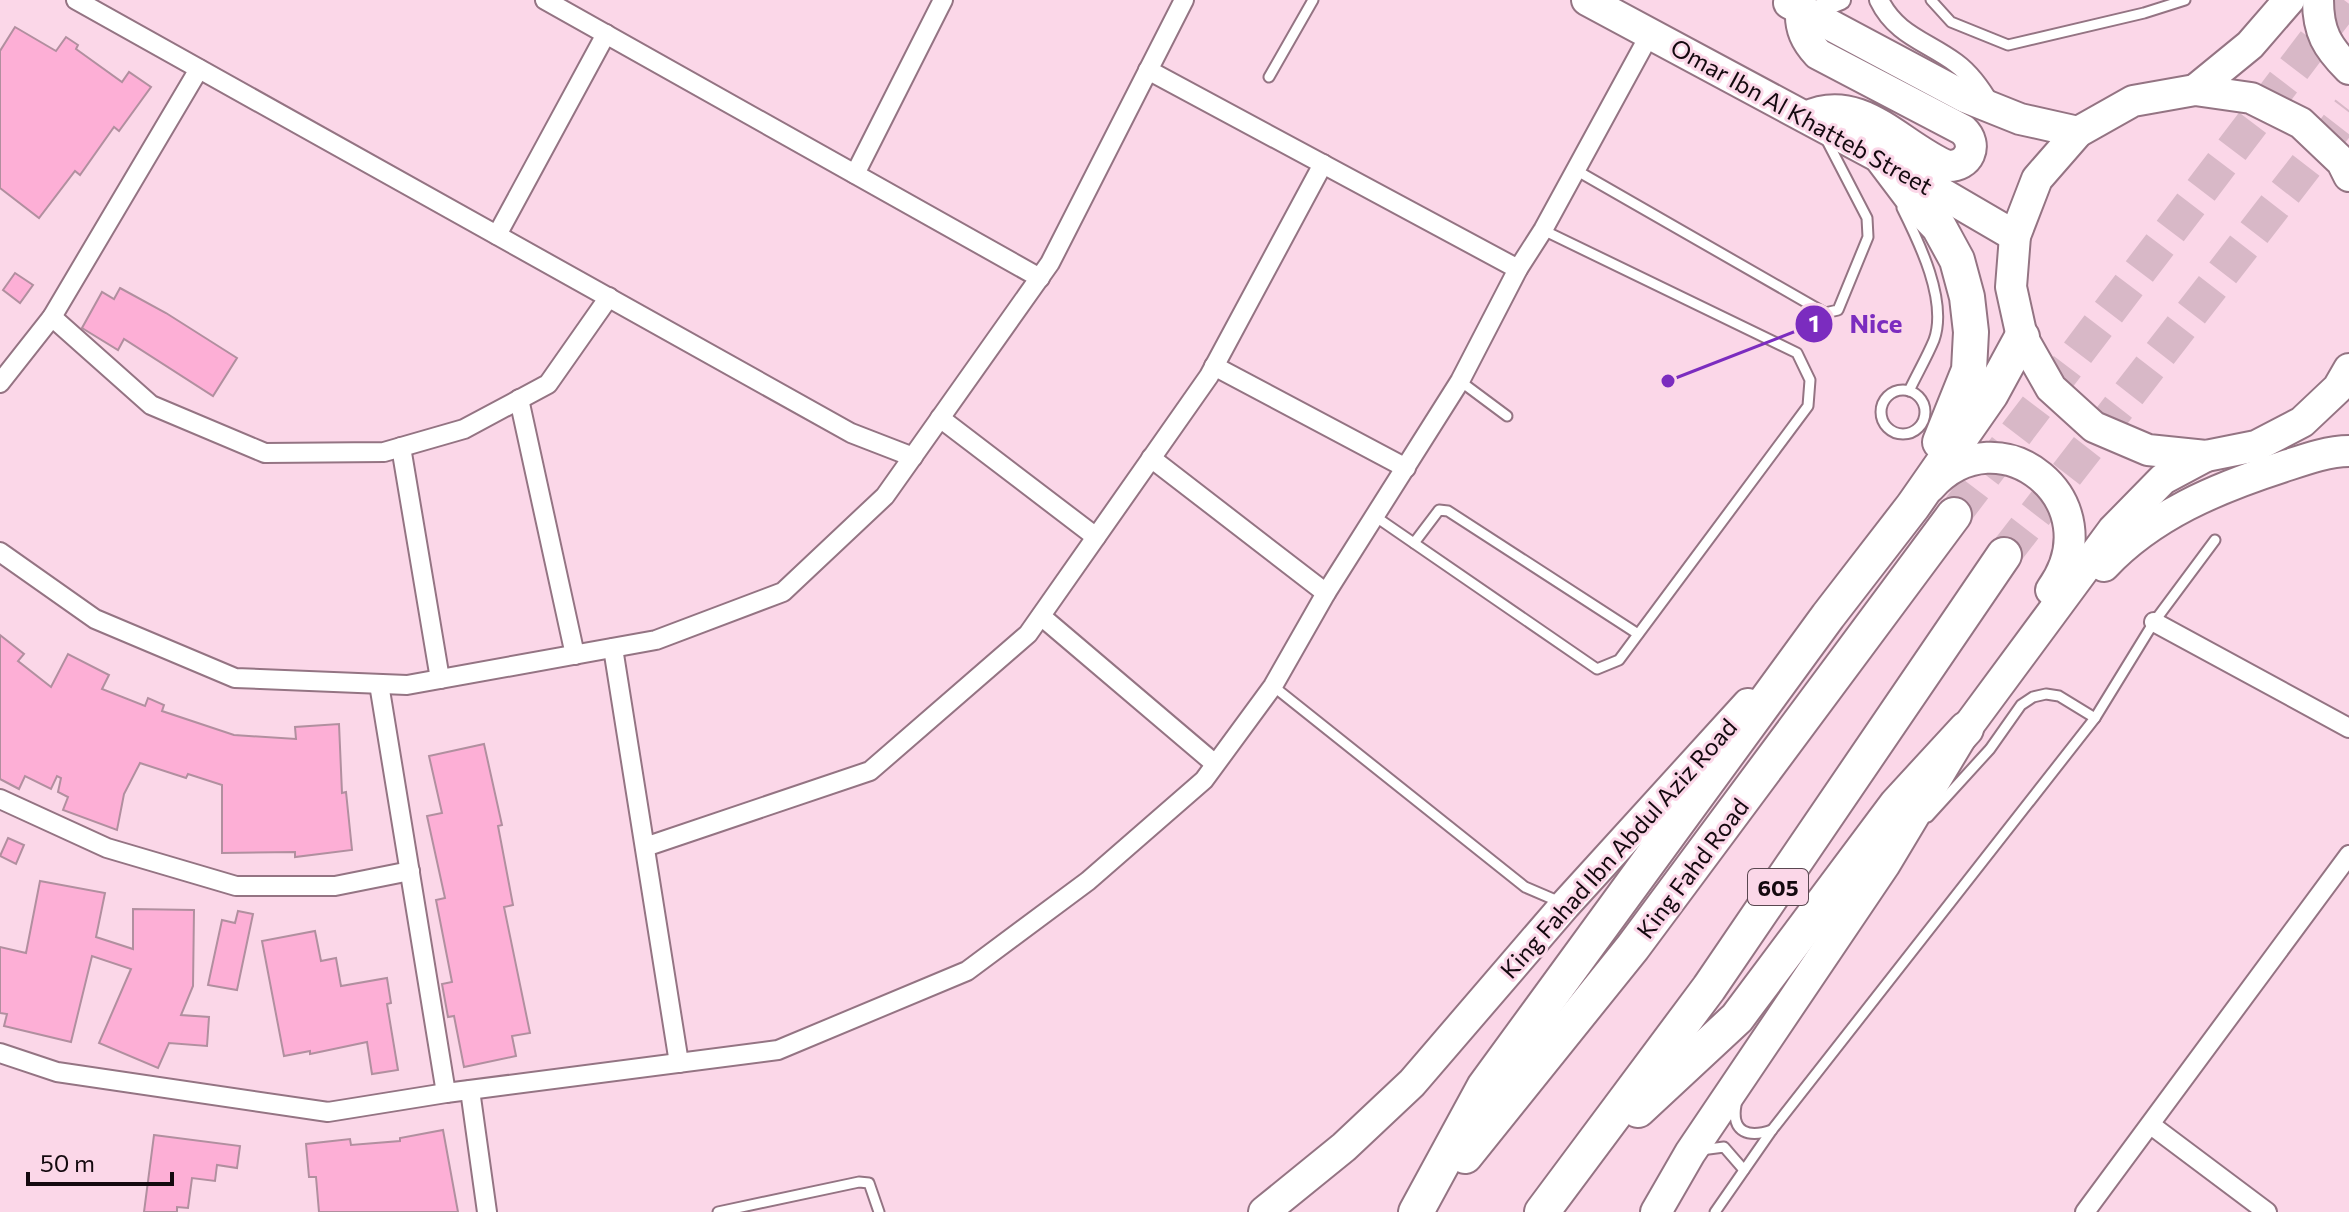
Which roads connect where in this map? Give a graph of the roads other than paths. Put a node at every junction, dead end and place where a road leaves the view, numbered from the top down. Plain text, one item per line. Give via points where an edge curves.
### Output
1 (76, 0) edge
2 (545, 0) edge
3 (943, 0) edge
4 (1184, 0) edge
5 (1313, 0) edge
6 (1587, 0) edge
7 (1841, 0) edge
8 (1879, 0) edge
9 (1931, 0) edge
10 (2185, 0) edge
11 (2289, 0) edge
12 (2318, 0) edge
13 (1799, 6) edge
14 (606, 34) junction
15 (1650, 34) junction
16 (199, 69) junction
17 (2349, 69) edge
18 (1148, 70) junction
19 (1269, 77) dead end
20 (2195, 90) junction
21 (1992, 109) junction
22 (1812, 120) junction
23 (2078, 132) junction
24 (1880, 157) junction
25 (1323, 164) junction
26 (1574, 169) junction
27 (855, 174) junction
28 (2349, 176) edge
29 (1543, 230) junction
30 (497, 235) junction
31 (2015, 236) junction
32 (1518, 269) junction
33 (1040, 278) junction
34 (609, 297) junction
35 (52, 317) junction
36 (2022, 337) junction
37 (1214, 366) junction
38 (2349, 369) edge
39 (1460, 381) junction
40 (0, 383) edge
41 (1909, 391) junction
42 (519, 399) junction
43 (1507, 416) dead end
44 (940, 418) junction
45 (2302, 422) junction
46 (2349, 435) edge
47 (401, 447) junction
48 (2349, 451) edge
49 (2206, 456) junction
50 (913, 457) junction
51 (1151, 458) junction
52 (1406, 468) junction
53 (1913, 506) junction
54 (1954, 515) tunnel mouth
55 (1376, 517) junction
56 (1096, 537) junction
57 (2215, 540) dead end
58 (1414, 543) junction
59 (0, 552) edge
60 (2004, 555) tunnel mouth
61 (1326, 593) junction
62 (1041, 616) junction
63 (1828, 616) junction
64 (2154, 622) junction
65 (1638, 634) junction
66 (613, 648) junction
67 (575, 655) junction
68 (2015, 661) junction
69 (440, 679) junction
70 (379, 684) junction
71 (1273, 686) junction
72 (2095, 718) junction
73 (1972, 720) junction
74 (2349, 728) edge
75 (1214, 763) junction
76 (0, 799) edge
77 (645, 847) junction
78 (2349, 855) edge
79 (1885, 864) junction
80 (410, 871) junction
81 (1565, 905) junction
82 (0, 1053) edge
83 (679, 1063) junction
84 (1740, 1082) junction
85 (470, 1090) junction
86 (446, 1093) junction
87 (2151, 1125) junction
88 (1772, 1130) junction
89 (1690, 1153) junction
90 (1573, 1170) junction
91 (1744, 1170) junction
92 (487, 1212) edge
93 (718, 1212) edge
94 (879, 1212) edge
95 (1264, 1212) edge
96 (1418, 1212) edge
97 (1542, 1212) edge
98 (1656, 1212) edge
99 (1715, 1212) edge
100 (2085, 1212) edge
101 (2267, 1212) edge

1 - 16 street
2 - 14 street
3 - 27 street
4 - 18 street
5 - 19 lane
6 - 15 main road, Omar Ibn Al Khatteb Street
7 - 13 street
8 - 21 street via 1898,28 1968,73
9 - 10 lane via 1951,22 2008,45
11 - 20 main road via 2250,45
12 - 17 main road via 2318,20 2329,49
13 - 21 main road
13 - 22 main road via 1806,39 1818,54 1963,130 1971,140 1970,153 1961,164 1947,166 1856,112 1825,110
14 - 27 street
14 - 30 street
15 - 22 main road, Omar Ibn Al Khatteb Street
15 - 26 street
16 - 30 street
16 - 35 street
18 - 25 street
18 - 33 street
20 - 23 main road via 2133,101
20 - 28 main road via 2251,98 2301,123 2342,162
21 - 23 main road
22 - 24 main road, Omar Ibn Al Khatteb Street
22 - 26 lane via 1867,218 1868,237 1838,310 1825,313
23 - 31 main road via 2037,179
24 - 31 main road, Omar Ibn Al Khatteb Street
24 - 41 lane via 1918,241 1937,311 1935,337
24 - 53 highway via 1939,227 1957,260 1971,332 1969,370
25 - 32 street
25 - 37 street
26 - 29 street
27 - 33 street
29 - 32 street
29 - 65 lane via 1797,353 1810,380 1808,406
30 - 34 street
31 - 36 main road via 2011,287
32 - 39 street
33 - 44 street
34 - 42 street via 548,384
34 - 50 street via 851,433
35 - 40 street
35 - 47 street via 151,405 265,453 384,452
36 - 49 main road via 2051,388 2094,427 2148,450
36 - 53 highway via 1991,394
37 - 51 street
37 - 52 street
38 - 45 main road via 2338,388
39 - 43 lane
39 - 52 street
41 - 41 lane via 1895,391 1881,407 1887,427 1899,433 1914,431 1923,420 1924,405
42 - 47 street via 464,429
42 - 67 street
44 - 50 street
44 - 56 street
45 - 46 main road
45 - 49 main road via 2256,446
47 - 69 street
48 - 68 main road via 2228,485 2150,526 2119,551
49 - 68 main road via 2163,479 2137,504
50 - 66 street via 885,496 783,592 656,640
51 - 56 street
51 - 61 street
52 - 55 street
53 - 63 highway
53 - 73 main road via 1956,465 1995,459 2029,466 2057,494 2066,512 2071,538 2067,562 2005,652
54 - 96 highway, King Fahd Road via 1633,947
55 - 58 lane
55 - 61 street
56 - 62 street
57 - 64 lane
58 - 65 lane via 1439,510 1448,511
58 - 65 lane via 1597,669 1619,660
59 - 70 street via 95,619 235,678
60 - 90 highway, 605 via 1709,988
61 - 71 street
62 - 75 street
62 - 77 street via 1028,634 870,771
63 - 81 main road, King Fahad Ibn Abdul Aziz Road
63 - 96 highway via 1484,1087
64 - 72 lane
64 - 74 street
66 - 67 street
66 - 77 street
67 - 69 street
68 - 73 main road
69 - 70 street
70 - 80 street
71 - 75 street
71 - 81 lane via 1525,887
72 - 79 lane via 2059,696 2033,697 2021,705 1990,749
72 - 88 lane
73 - 79 main road
73 - 90 highway via 1897,804 1737,1018
75 - 83 street via 1204,780 1088,881 967,971 778,1050
76 - 80 street via 107,848 236,886 335,886
77 - 83 street
78 - 87 street
79 - 84 main road
80 - 86 street
81 - 95 main road, King Fahad Ibn Abdul Aziz Road via 1412,1083
82 - 86 street via 57,1072 328,1112
83 - 85 street
84 - 88 lane via 1734,1116 1738,1127 1756,1136
84 - 89 main road
85 - 86 street
85 - 92 street
87 - 100 street
87 - 101 street
88 - 91 lane
89 - 91 lane via 1724,1147
89 - 98 main road
90 - 97 highway, 605
91 - 99 lane
93 - 94 lane via 859,1182 869,1183

